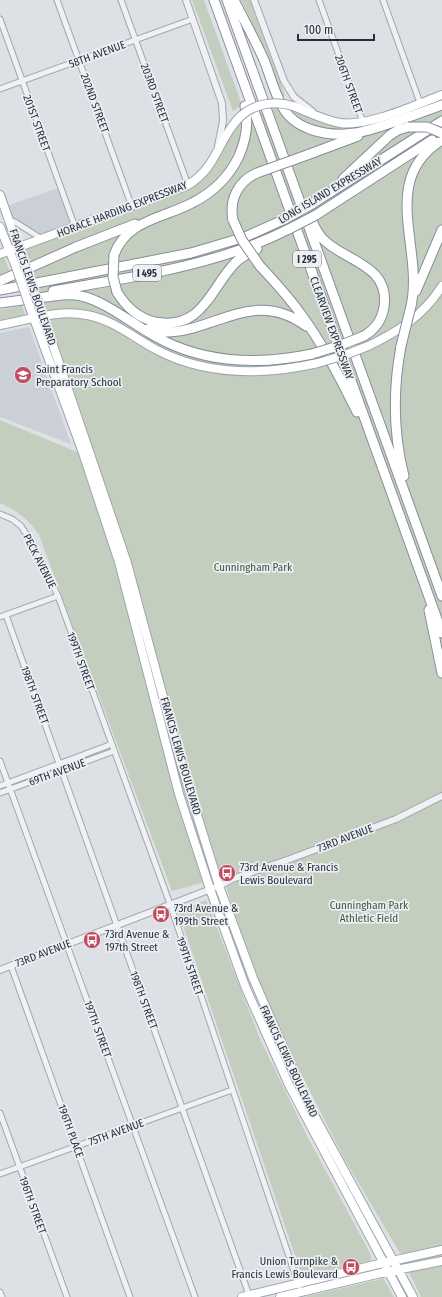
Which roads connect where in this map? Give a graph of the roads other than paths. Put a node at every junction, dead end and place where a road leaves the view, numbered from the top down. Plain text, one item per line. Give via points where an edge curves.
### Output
1 (57, 0) edge
2 (121, 0) edge
3 (186, 0) edge
4 (214, 0) edge
5 (227, 0) edge
6 (234, 0) edge
7 (254, 0) edge
8 (319, 0) edge
9 (383, 0) edge
10 (0, 19) edge
11 (193, 19) junction
12 (136, 40) junction
13 (234, 58) junction
14 (79, 61) junction
15 (22, 81) junction
16 (0, 89) edge
17 (442, 95) edge
18 (420, 103) junction
19 (442, 104) edge
20 (411, 116) junction
21 (323, 118) junction
22 (442, 121) edge
23 (362, 122) junction
24 (442, 134) edge
25 (442, 140) edge
26 (215, 157) junction
27 (292, 179) junction
28 (188, 185) junction
29 (0, 194) edge
30 (312, 204) junction
31 (132, 207) junction
32 (174, 211) junction
33 (9, 220) junction
34 (0, 227) edge
35 (75, 227) junction
36 (289, 229) junction
37 (442, 230) edge
38 (42, 239) junction
39 (19, 247) junction
40 (10, 251) junction
41 (0, 254) edge
42 (0, 281) edge
43 (442, 286) edge
44 (0, 290) edge
45 (0, 302) edge
46 (411, 306) junction
47 (44, 317) junction
48 (34, 318) junction
49 (130, 321) junction
50 (0, 325) edge
51 (323, 348) junction
52 (380, 460) junction
53 (0, 514) edge
54 (417, 527) junction
55 (420, 573) junction
56 (442, 595) edge
57 (58, 596) junction
58 (6, 615) junction
59 (0, 617) edge
60 (442, 633) edge
61 (442, 673) edge
62 (112, 744) junction
63 (114, 751) junction
64 (0, 761) edge
65 (61, 767) junction
66 (8, 783) junction
67 (0, 786) edge
68 (10, 790) junction
69 (0, 794) edge
70 (442, 796) edge
71 (219, 886) junction
72 (210, 889) junction
73 (170, 904) junction
74 (116, 924) junction
75 (67, 944) junction
76 (11, 966) junction
77 (0, 970) edge
78 (232, 1090) junction
79 (182, 1108) junction
80 (0, 1113) edge
81 (133, 1126) junction
82 (76, 1146) junction
83 (20, 1167) junction
84 (0, 1174) edge
85 (442, 1250) edge
86 (392, 1261) junction
87 (442, 1261) edge
88 (383, 1263) junction
89 (397, 1270) junction
90 (387, 1272) junction
91 (298, 1283) junction
92 (0, 1292) edge
93 (301, 1292) junction
94 (246, 1296) edge
95 (2, 1297) edge
96 (66, 1297) edge
97 (130, 1297) edge
98 (195, 1297) edge
99 (280, 1297) edge
100 (402, 1297) edge
101 (412, 1297) edge

1 - 14 street, 202ND STREET
2 - 12 street, 203RD STREET
3 - 11 street
4 - 13 highway, CLEARVIEW EXPRESSWAY / I 295
5 - 27 highway, CLEARVIEW EXPRESSWAY / I 295
6 - 20 highway via 264,60 281,105 298,123 319,132 341,135 364,131
7 - 21 street via 287,87 303,105
8 - 23 street, 206TH STREET
9 - 18 street
10 - 15 street, 201ST STREET
11 - 12 street, 58TH AVENUE
11 - 26 street via 222,103 223,121
12 - 14 street, 58TH AVENUE
12 - 28 street, 203RD STREET
13 - 32 highway via 247,118 242,147 232,168 217,186 198,200
13 - 52 highway, CLEARVIEW EXPRESSWAY / I 295
14 - 15 street, 58TH AVENUE
14 - 31 street, 202ND STREET
15 - 16 street, 58TH AVENUE
15 - 35 street, 201ST STREET
17 - 18 main road, HORACE HARDING EXPRESSWAY
18 - 23 main road, HORACE HARDING EXPRESSWAY
19 - 20 highway
20 - 51 highway, bridge via 257,173 236,191 232,206 233,220 242,240 260,266 293,304
21 - 23 main road, HORACE HARDING EXPRESSWAY via 340,123
21 - 26 main road, HORACE HARDING EXPRESSWAY, bridge via 294,106 264,104 249,110 236,120
22 - 30 highway, LONG ISLAND EXPRESSWAY / I 495
24 - 30 highway, bridge via 427,127 398,130
24 - 36 highway, LONG ISLAND EXPRESSWAY / I 495, bridge via 316,215
25 - 46 highway via 428,150 418,162 408,187 407,211 414,282
26 - 28 main road, HORACE HARDING EXPRESSWAY via 205,172
27 - 49 highway, bridge via 322,238 366,266 380,281 384,295 384,310 378,324 371,331 341,345 312,354 288,358 235,360 189,352
27 - 54 highway, CLEARVIEW EXPRESSWAY / I 295
28 - 31 main road, HORACE HARDING EXPRESSWAY
29 - 33 main road, FRANCIS LEWIS BOULEVARD
30 - 44 highway, LONG ISLAND EXPRESSWAY / I 495, bridge via 245,236 198,252
31 - 35 main road, HORACE HARDING EXPRESSWAY
32 - 36 highway, bridge via 135,227 123,239 114,255 113,267 117,292 130,309 144,318 166,323 194,315 240,258
32 - 42 highway via 144,220
33 - 38 street
33 - 39 main road, FRANCIS LEWIS BOULEVARD
34 - 40 main road, FRANCIS LEWIS BOULEVARD
35 - 38 main road, HORACE HARDING EXPRESSWAY
36 - 45 highway, LONG ISLAND EXPRESSWAY / I 495 via 242,249 193,264
37 - 46 highway
38 - 39 main road, HORACE HARDING EXPRESSWAY
39 - 40 main road, HORACE HARDING EXPRESSWAY
39 - 47 main road, FRANCIS LEWIS BOULEVARD, bridge
40 - 41 main road, HORACE HARDING EXPRESSWAY
40 - 48 main road, FRANCIS LEWIS BOULEVARD, bridge
43 - 47 main road, bridge via 411,322 396,332 345,355 289,369 234,371 210,368 170,356 117,325 96,317 73,313
45 - 49 highway via 75,295 93,299
46 - 54 highway, bridge via 401,346 396,385 396,429 402,467
47 - 48 main road
47 - 71 main road, FRANCIS LEWIS BOULEVARD via 127,563 180,760
48 - 50 main road
48 - 72 main road, FRANCIS LEWIS BOULEVARD via 83,453 118,562 179,794
49 - 51 highway via 152,331 172,332 246,312 270,310 301,322
51 - 52 highway
52 - 55 highway, CLEARVIEW EXPRESSWAY / I 295
53 - 57 street, PECK AVENUE via 21,526 32,542
54 - 56 highway, CLEARVIEW EXPRESSWAY / I 295
55 - 60 highway, CLEARVIEW EXPRESSWAY / I 295
55 - 61 highway
57 - 58 street
57 - 62 street, 199TH STREET
58 - 59 street
58 - 65 street, 198TH STREET
62 - 63 street, 199TH STREET
62 - 65 street, 69TH AVENUE
63 - 65 street, 69TH AVENUE
63 - 73 street, 199TH STREET
64 - 66 street, 197TH STREET
65 - 66 street, 69TH AVENUE
65 - 68 street, 69TH AVENUE
65 - 74 street, 198TH STREET
66 - 67 street, 69TH AVENUE
66 - 68 street, 197TH STREET
68 - 69 street, 69TH AVENUE
68 - 75 street, 197TH STREET
70 - 71 street, 73RD AVENUE via 396,819
71 - 72 street, 73RD AVENUE
71 - 86 main road, FRANCIS LEWIS BOULEVARD via 262,1002 308,1104
72 - 73 street, 73RD AVENUE
72 - 88 main road, FRANCIS LEWIS BOULEVARD via 245,986 289,1084
73 - 74 street, 73RD AVENUE
73 - 78 street, 199TH STREET
74 - 75 street, 73RD AVENUE
74 - 79 street, 198TH STREET
75 - 76 street, 73RD AVENUE
75 - 81 street, 197TH STREET
76 - 77 street, 73RD AVENUE
76 - 82 street, 196TH PLACE
78 - 79 street, 75TH AVENUE
78 - 91 street, 199TH STREET
79 - 81 street, 75TH AVENUE
79 - 94 street, 198TH STREET
80 - 83 street, 196TH STREET
81 - 82 street, 75TH AVENUE
81 - 98 street, 197TH STREET
82 - 83 street, 75TH AVENUE
82 - 97 street, 196TH PLACE
83 - 84 street, 75TH AVENUE
83 - 96 street, 196TH STREET
85 - 86 main road
86 - 88 main road
86 - 89 main road, FRANCIS LEWIS BOULEVARD
87 - 89 main road
88 - 90 main road, FRANCIS LEWIS BOULEVARD
88 - 91 main road
89 - 90 main road
89 - 101 main road, FRANCIS LEWIS BOULEVARD
90 - 93 main road
90 - 100 main road, FRANCIS LEWIS BOULEVARD
91 - 93 street, 199TH STREET
91 - 94 main road
92 - 95 street
93 - 99 main road

